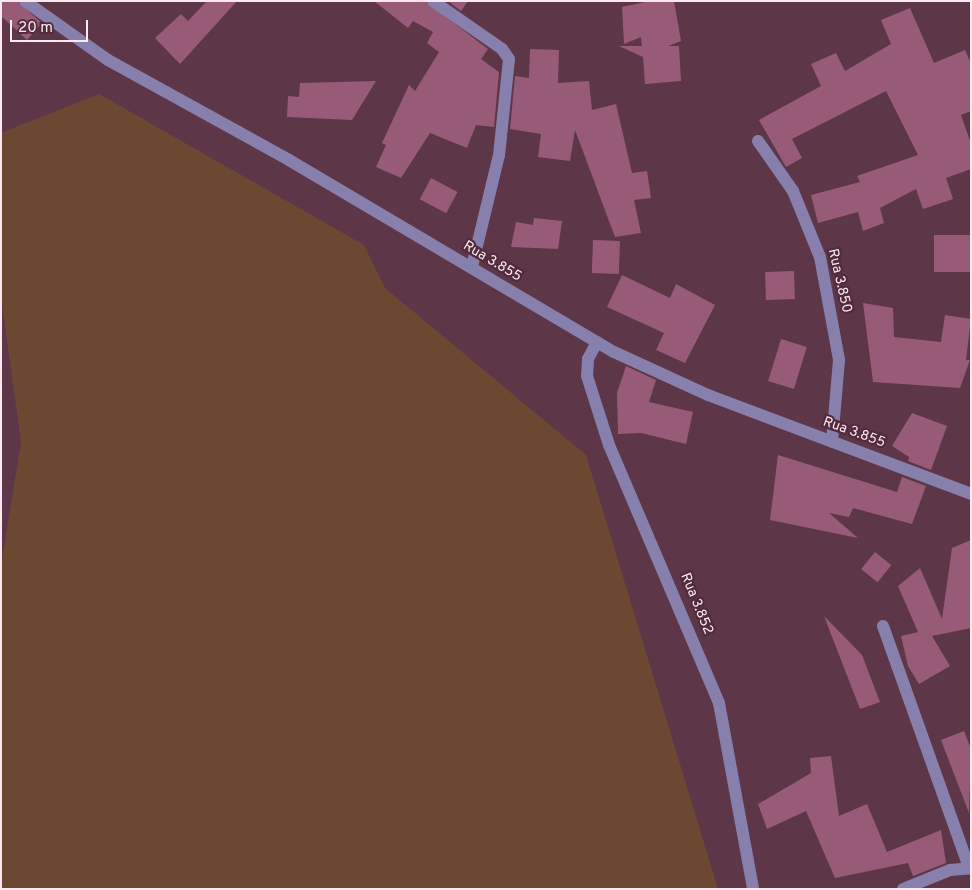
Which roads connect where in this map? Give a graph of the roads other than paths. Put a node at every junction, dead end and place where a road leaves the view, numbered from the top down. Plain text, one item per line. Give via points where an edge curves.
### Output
1 (25, 1) edge
2 (433, 1) edge
3 (758, 141) dead end
4 (472, 267) junction
5 (598, 342) junction
6 (832, 442) junction
7 (971, 494) edge
8 (883, 626) dead end
9 (970, 868) edge
10 (753, 889) edge
11 (903, 889) edge

1 - 4 street, Rua 3.855 via 108,60
2 - 4 street via 502,49 509,59 501,146
3 - 6 street, Rua 3.850 via 793,191 820,257 839,360
4 - 5 street, Rua 3.855
5 - 6 street, Rua 3.855 via 708,395
5 - 10 street, Rua 3.852 via 588,359 587,376 609,445 719,703
6 - 7 street, Rua 3.855
8 - 9 street
9 - 11 street

